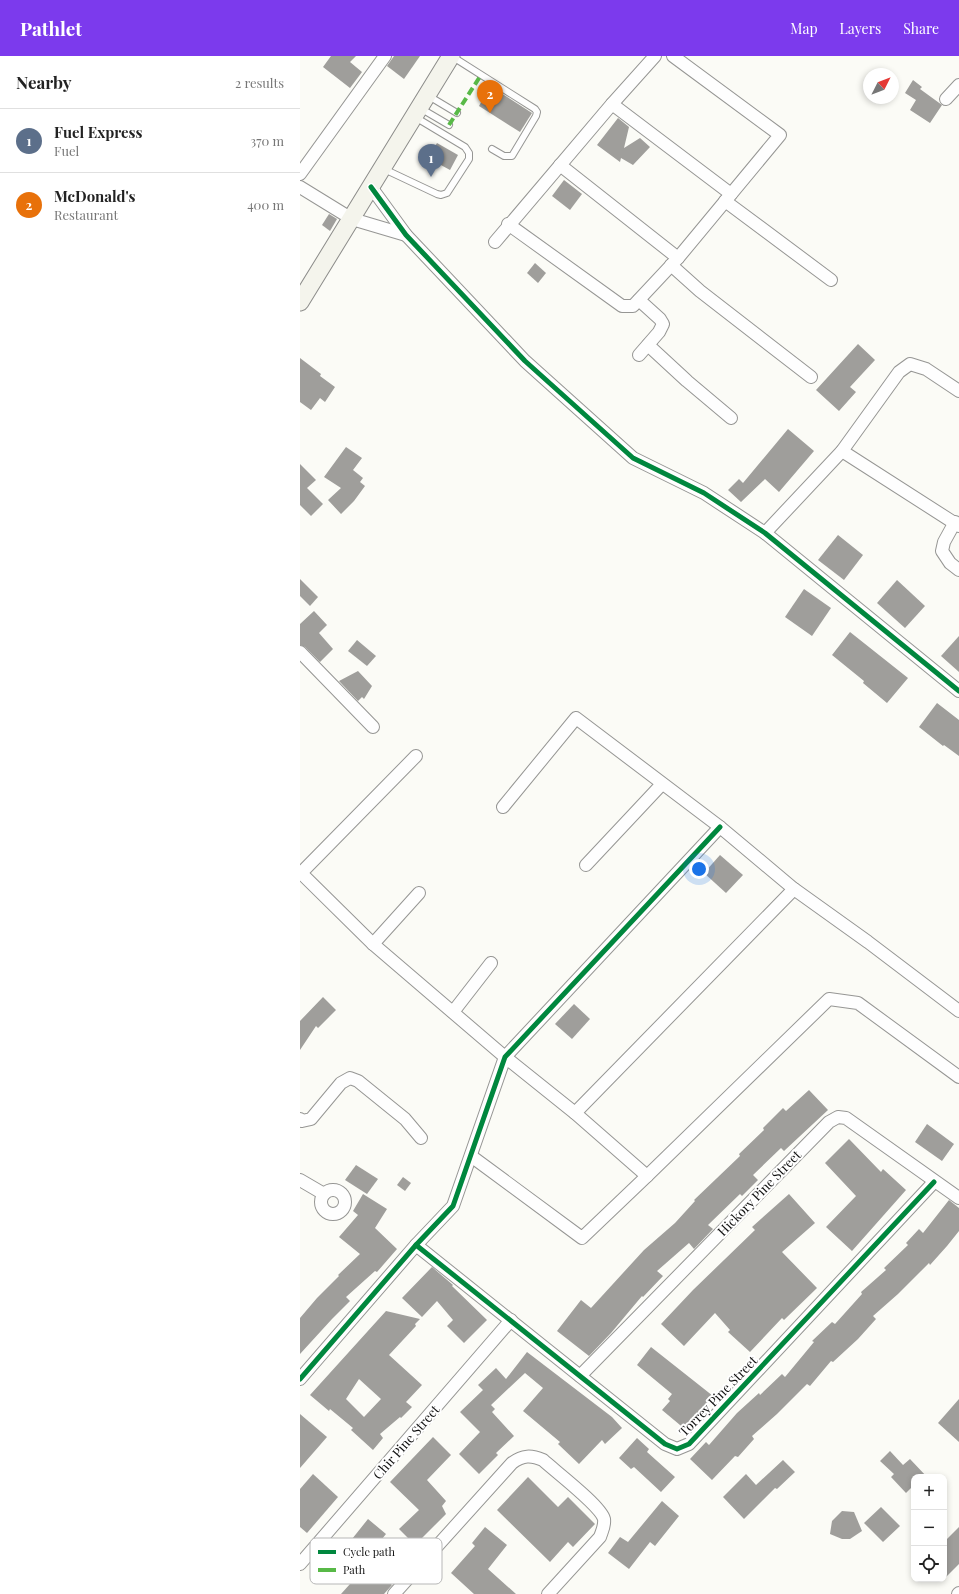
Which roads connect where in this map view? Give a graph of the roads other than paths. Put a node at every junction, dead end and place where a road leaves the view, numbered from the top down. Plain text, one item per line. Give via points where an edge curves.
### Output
1 (385, 56) edge
2 (451, 56) edge
3 (655, 56) edge
4 (673, 56) edge
5 (959, 85) edge
6 (946, 99) dead end
7 (612, 104) junction
8 (420, 107) junction
9 (457, 113) dead end
10 (449, 125) dead end
11 (492, 149) dead end
12 (560, 165) junction
13 (383, 168) junction
14 (300, 174) edge
15 (300, 187) edge
16 (371, 187) junction
17 (728, 198) junction
18 (352, 219) junction
19 (508, 224) junction
20 (406, 235) junction
21 (495, 242) dead end
22 (674, 261) junction
23 (830, 280) dead end
24 (639, 300) junction
25 (300, 302) edge
26 (648, 345) junction
27 (639, 355) dead end
28 (811, 377) dead end
29 (959, 391) edge
30 (731, 418) dead end
31 (842, 451) junction
32 (957, 524) edge
33 (765, 533) junction
34 (959, 570) edge
35 (300, 652) edge
36 (959, 691) edge
37 (373, 727) dead end
38 (416, 756) dead end
39 (662, 784) junction
40 (503, 807) dead end
41 (720, 828) junction
42 (586, 865) dead end
43 (794, 889) junction
44 (419, 893) dead end
45 (373, 944) junction
46 (491, 963) dead end
47 (959, 1011) edge
48 (453, 1012) junction
49 (505, 1057) junction
50 (959, 1077) edge
51 (575, 1113) junction
52 (300, 1119) edge
53 (421, 1138) dead end
54 (471, 1156) junction
55 (647, 1176) junction
56 (300, 1180) edge
57 (934, 1182) junction
58 (324, 1194) dead end
59 (959, 1198) edge
60 (416, 1245) junction
61 (511, 1320) junction
62 (580, 1376) junction
63 (300, 1378) edge
64 (322, 1538) edge
65 (442, 1541) edge
66 (310, 1552) edge
67 (300, 1564) edge
68 (403, 1584) edge
69 (394, 1594) edge
70 (548, 1594) edge

1 - 14 street
2 - 8 main road
2 - 11 lane via 537,112 512,156 504,156
3 - 7 street
4 - 17 street via 780,135
5 - 6 street
7 - 12 street
7 - 17 street
8 - 9 lane
8 - 10 lane
8 - 13 main road
8 - 13 lane via 465,147 469,159 447,193 441,195
12 - 19 street
12 - 22 street
13 - 16 main road
15 - 18 street
16 - 18 main road
16 - 20 street
17 - 22 street
17 - 23 street
18 - 20 street
18 - 25 main road
19 - 21 street
19 - 24 street via 622,306 633,306
20 - 33 street via 525,361 633,458 704,493
22 - 24 street
22 - 28 street via 700,291
24 - 26 street via 663,324
26 - 27 street
26 - 30 street
29 - 31 street via 926,369 910,364 899,372
31 - 32 street
31 - 33 street
32 - 34 street via 944,542 942,551 950,564
33 - 36 street
35 - 37 street
38 - 45 street via 301,873
39 - 40 street via 576,718
39 - 41 street
39 - 42 street
41 - 43 street
41 - 49 street
43 - 47 street
43 - 51 street
44 - 45 street
45 - 48 street
46 - 48 street
48 - 49 street
49 - 51 street
49 - 54 street
50 - 55 street via 858,1003 829,999
51 - 55 street
52 - 53 street via 311,1119 341,1083 350,1078 358,1081 405,1119
54 - 55 street via 582,1238
54 - 60 street via 453,1206
56 - 58 street
57 - 59 street, Hickory Pine Street
57 - 62 street, Hickory Pine Street via 846,1118 838,1117 829,1122
57 - 62 street, Torrey Pine Street via 683,1448 671,1448 665,1444
60 - 61 street, Torrey Pine Street
60 - 63 street
61 - 62 street, Torrey Pine Street
61 - 64 street, Chir Pine Street
65 - 70 street via 512,1463 527,1456 543,1460 593,1504 604,1518 604,1528 600,1537
66 - 67 street, Chir Pine Street
68 - 69 street

